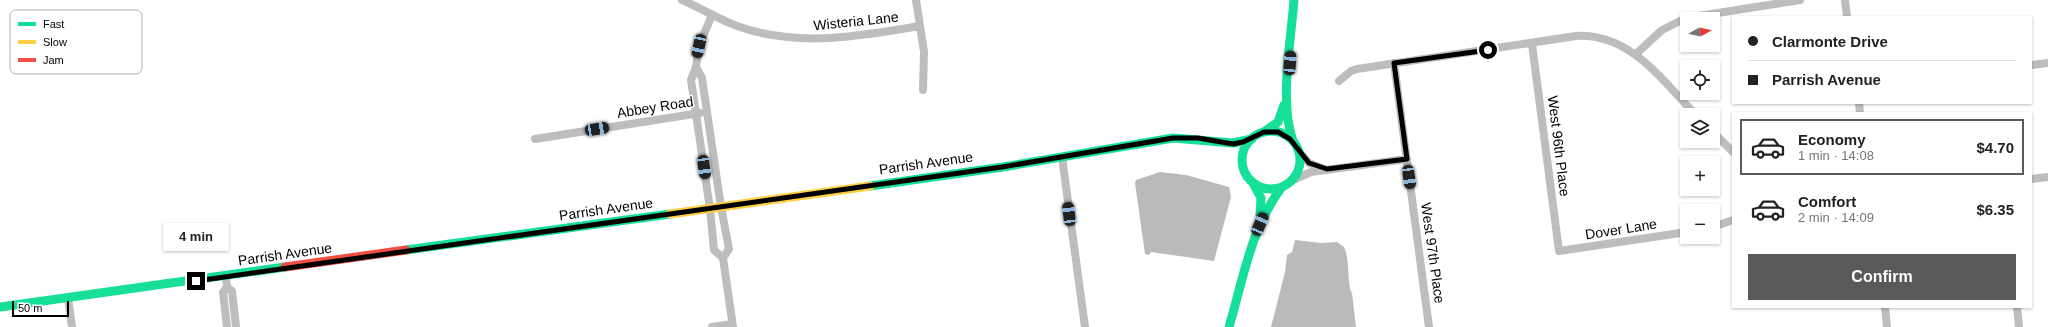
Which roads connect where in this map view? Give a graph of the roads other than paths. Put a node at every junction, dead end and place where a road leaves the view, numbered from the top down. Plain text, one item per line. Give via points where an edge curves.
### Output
1 (682, 0) edge
2 (916, 0) edge
3 (1294, 0) edge
4 (1800, 0) edge
5 (1845, 0) edge
6 (712, 15) junction
7 (1848, 16) edge
8 (920, 26) junction
9 (1532, 44) junction
10 (1636, 54) junction
11 (1394, 63) junction
12 (2048, 63) edge
13 (2032, 65) edge
14 (696, 68) junction
15 (1339, 81) dead end
16 (923, 90) dead end
17 (1287, 93) junction
18 (1689, 108) edge
19 (707, 112) junction
20 (697, 113) junction
21 (1264, 132) junction
22 (1252, 138) junction
23 (536, 139) dead end
24 (1720, 139) edge
25 (1214, 142) junction
26 (1295, 146) junction
27 (1732, 151) edge
28 (1062, 157) junction
29 (1407, 159) junction
30 (1244, 169) junction
31 (1327, 169) junction
32 (2048, 177) edge
33 (2032, 179) edge
34 (1251, 180) junction
35 (1291, 181) junction
36 (1282, 186) junction
37 (721, 207) junction
38 (710, 209) junction
39 (1732, 220) edge
40 (1260, 224) junction
41 (1720, 225) edge
42 (1680, 233) edge
43 (1560, 251) joint
44 (723, 258) junction
45 (226, 276) junction
46 (227, 287) junction
47 (68, 298) junction
48 (0, 307) edge
49 (1885, 308) edge
50 (2016, 308) edge
51 (733, 326) edge
52 (72, 327) edge
53 (227, 327) edge
54 (236, 327) edge
55 (712, 327) edge
56 (1085, 327) edge
57 (1229, 327) edge
58 (1429, 327) edge
59 (1887, 327) edge
60 (2019, 327) edge

1 - 6 street, Wisteria Lane
2 - 8 street
3 - 17 street
4 - 10 street via 1686,18 1662,30
5 - 7 street
6 - 8 street, Wisteria Lane via 759,33 805,39 842,38
6 - 14 street via 699,46
8 - 16 street via 924,62
9 - 10 street via 1575,36 1592,36 1617,43
9 - 11 street
9 - 43 street, West 96th Place
10 - 18 street
11 - 15 street via 1357,69
11 - 29 street, West 97th Place
12 - 13 street
14 - 19 street via 702,78
14 - 20 street via 691,80
17 - 21 street, Parrish Avenue via 1279,120
17 - 26 street via 1288,127
19 - 20 street, Abbey Road
19 - 37 street
20 - 23 street, Abbey Road
20 - 38 street
21 - 22 street, Parrish Avenue
21 - 26 street via 1282,133
22 - 25 street, Parrish Avenue via 1238,144
22 - 30 street via 1243,155
24 - 27 street
25 - 28 street, Parrish Avenue via 1198,138 1173,138
25 - 30 street, Parrish Avenue via 1234,153
26 - 31 street via 1310,164
26 - 35 street via 1300,159
28 - 37 street, Parrish Avenue
28 - 56 street
29 - 31 street
29 - 58 street, West 97th Place
30 - 34 street, Parrish Avenue
31 - 35 street via 1306,173
32 - 33 street
34 - 36 street via 1264,188
34 - 40 street, Parrish Avenue via 1261,198
35 - 36 street
36 - 40 street via 1270,200
37 - 38 street, Parrish Avenue
37 - 44 street via 729,249
38 - 44 street via 714,250
38 - 45 street, Parrish Avenue
39 - 41 street
40 - 57 street
42 - 43 street, Dover Lane
44 - 51 street
45 - 46 street
45 - 47 street, Parrish Avenue
46 - 53 street via 223,292
46 - 54 street via 232,291
47 - 48 street, Parrish Avenue
47 - 52 street
49 - 59 street
50 - 60 street
51 - 55 street

